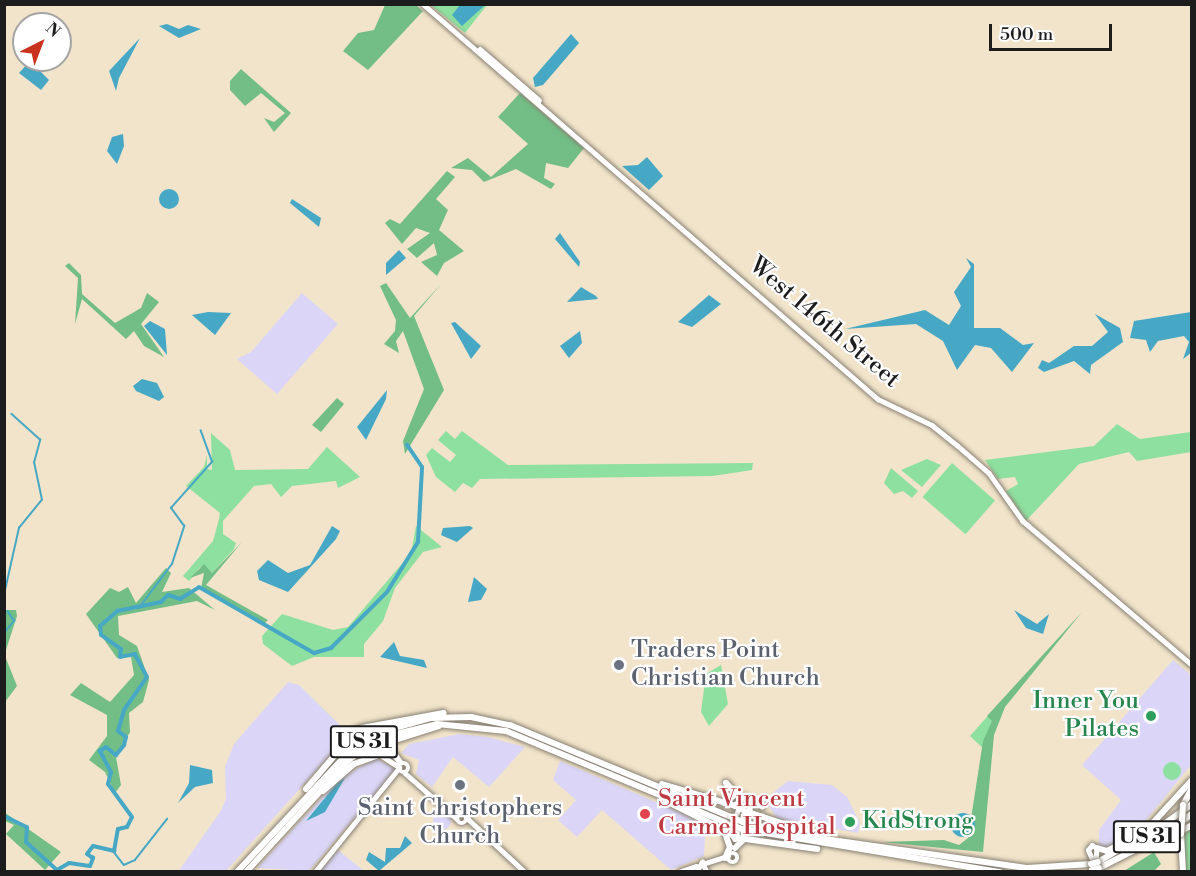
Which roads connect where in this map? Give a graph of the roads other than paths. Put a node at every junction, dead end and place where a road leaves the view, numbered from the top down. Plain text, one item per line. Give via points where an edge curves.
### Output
1 (423, 4) edge
2 (428, 4) edge
3 (585, 143) junction
4 (1191, 665) edge
5 (480, 718) junction
6 (449, 723) junction
7 (362, 728) junction
8 (354, 733) junction
9 (365, 738) junction
10 (393, 740) junction
11 (376, 746) junction
12 (384, 753) junction
13 (401, 765) junction
14 (406, 772) junction
15 (620, 774) junction
16 (1191, 779) edge
17 (394, 780) junction
18 (726, 783) dead end
19 (1191, 788) edge
20 (744, 797) dead end
21 (714, 802) junction
22 (1169, 804) junction
23 (1191, 804) edge
24 (762, 806) dead end
25 (735, 807) junction
26 (745, 811) junction
27 (462, 813) junction
28 (1191, 814) edge
29 (467, 818) junction
30 (457, 819) junction
31 (757, 819) junction
32 (461, 824) junction
33 (716, 825) junction
34 (1191, 825) edge
35 (743, 826) junction
36 (280, 829) junction
37 (730, 834) junction
38 (738, 838) junction
39 (757, 840) junction
40 (871, 845) junction
41 (857, 850) junction
42 (735, 852) junction
43 (1094, 852) joint
44 (728, 857) junction
45 (706, 863) junction
46 (1095, 868) edge
47 (694, 870) edge
48 (707, 871) edge
49 (1183, 871) edge
50 (237, 872) edge
51 (246, 872) edge
52 (315, 872) edge
53 (520, 872) edge
54 (525, 872) edge
55 (680, 872) edge
56 (1000, 872) edge

1 - 3 main road, West 146th Street
2 - 3 main road, West 146th Street
3 - 4 main road, West 146th Street via 878,399 950,439 988,473 1011,508
5 - 7 highway via 429,714
5 - 15 highway, US 31
5 - 36 highway, US 31 via 424,719 368,739 336,763
6 - 10 highway
6 - 15 highway, US 31 via 506,731
6 - 36 highway, US 31 via 402,731 361,752
7 - 8 main road
7 - 9 main road
8 - 9 main road
8 - 36 highway
9 - 11 main road, bridge
10 - 12 highway
10 - 13 highway via 390,752
11 - 12 main road
11 - 12 main road
12 - 13 main road
12 - 36 highway via 354,764
13 - 14 main road
13 - 14 main road
13 - 17 main road
14 - 17 main road
14 - 27 main road
14 - 30 main road
15 - 21 highway
15 - 33 highway
15 - 35 highway, US 31, bridge
16 - 22 highway
17 - 52 main road
18 - 21 highway via 735,788 735,798
19 - 49 highway, bridge via 1183,806
20 - 25 highway
21 - 25 highway
22 - 43 highway via 1126,842
22 - 46 highway via 1136,840
23 - 46 highway, US 31 via 1162,828
24 - 31 highway via 748,802 748,812
25 - 26 main road
25 - 37 main road
26 - 31 highway
26 - 38 main road
27 - 29 main road
27 - 30 main road
28 - 46 highway, US 31 via 1166,834
29 - 32 main road
29 - 54 main road
30 - 32 main road
31 - 40 highway
32 - 53 main road
33 - 37 highway
33 - 44 highway via 729,838
34 - 46 highway
35 - 40 highway, US 31
35 - 41 highway, US 31
36 - 50 highway, US 31
36 - 51 highway, US 31
37 - 38 main road
37 - 44 main road
38 - 39 highway
38 - 42 main road
39 - 41 highway
39 - 42 highway via 740,840
40 - 46 highway, US 31 via 1033,869
41 - 56 highway, US 31
42 - 44 main road
42 - 44 main road
43 - 46 main road
44 - 45 main road
44 - 48 main road
45 - 47 main road
45 - 48 main road
47 - 55 main road

